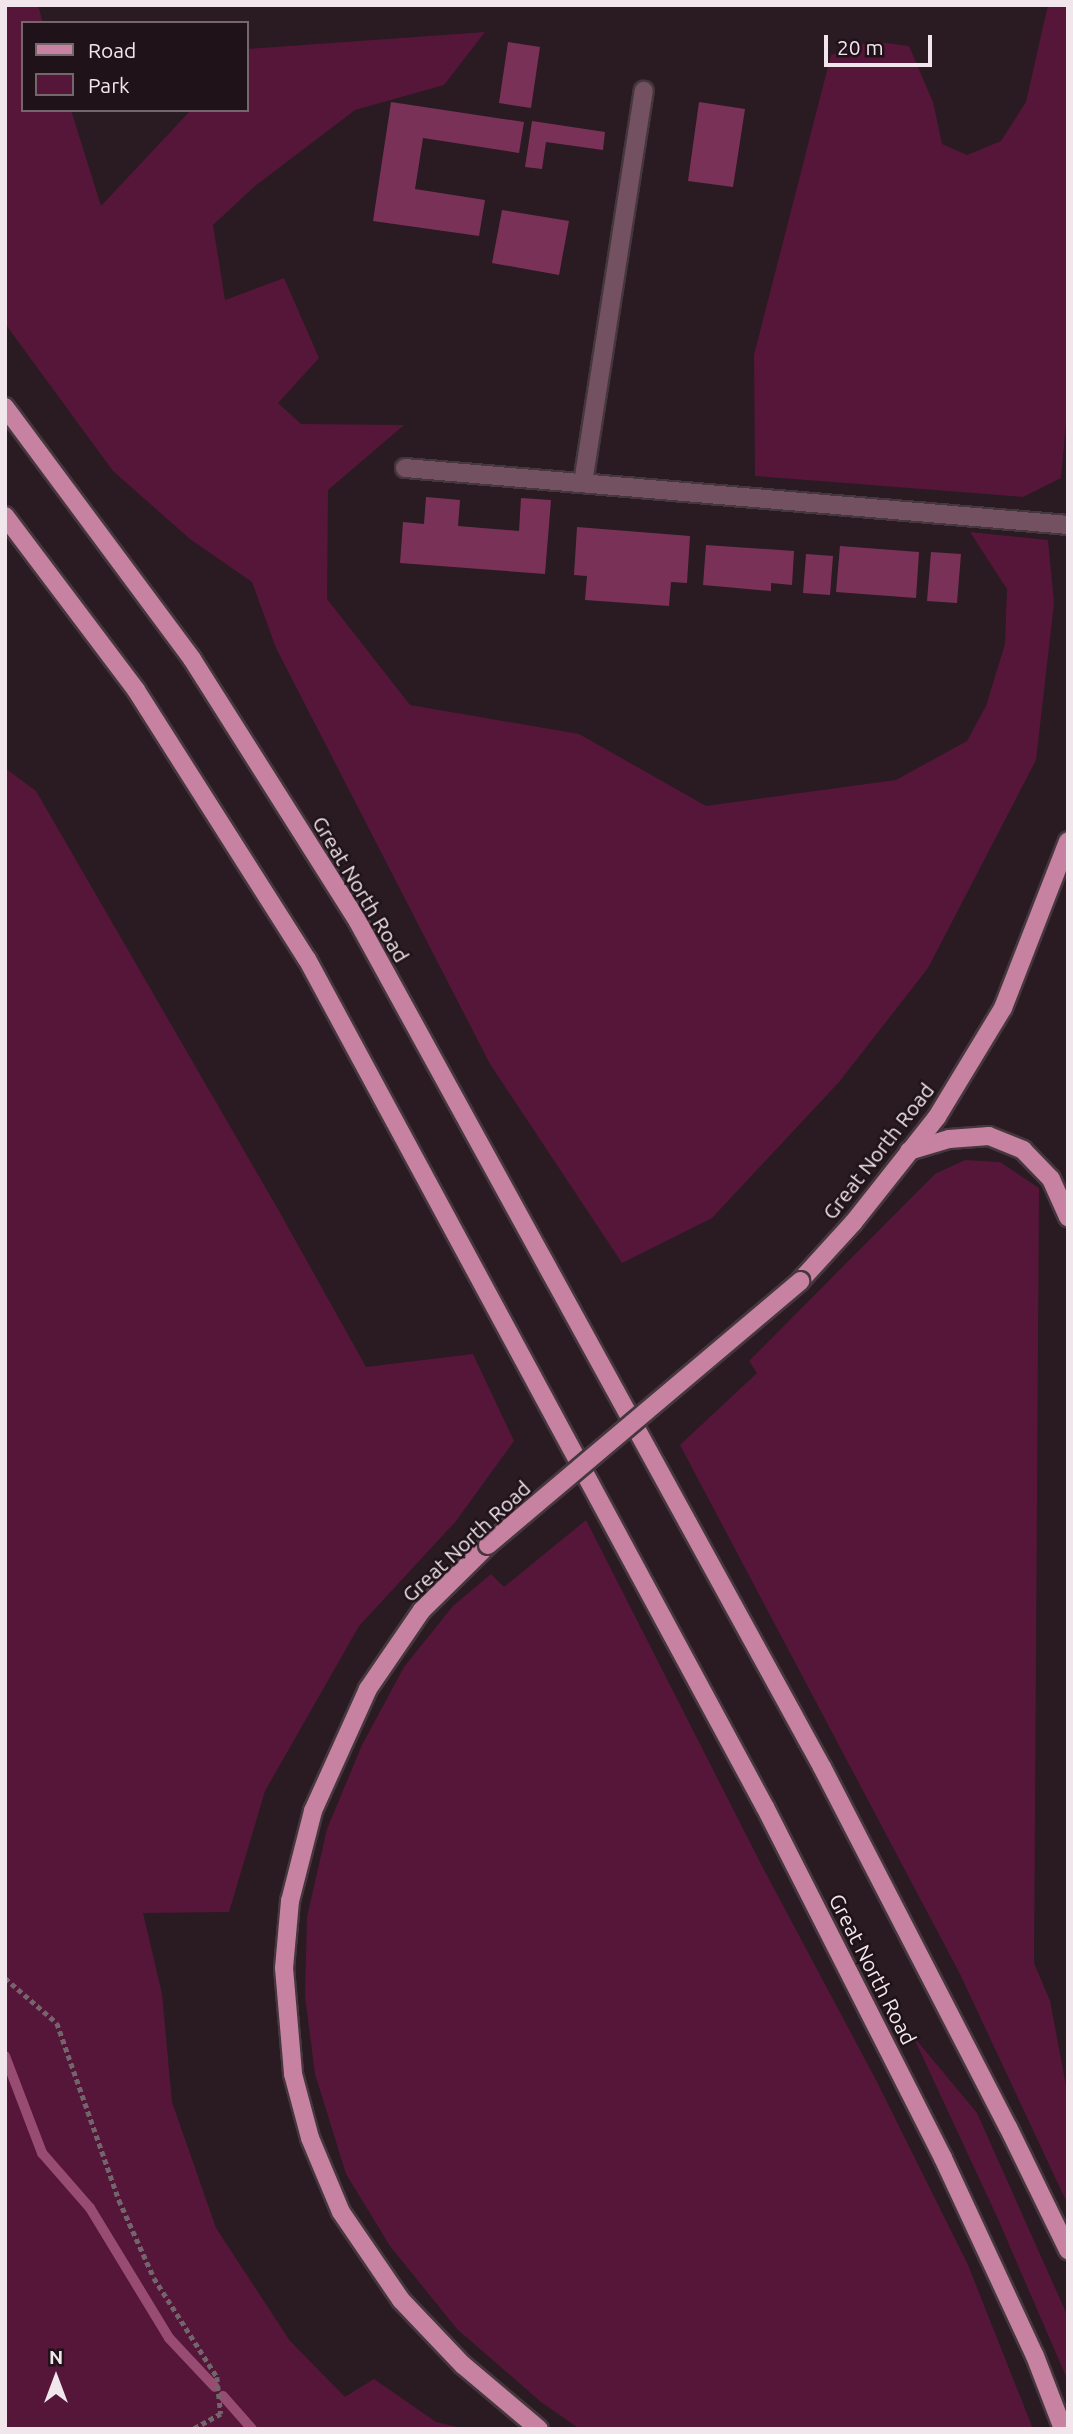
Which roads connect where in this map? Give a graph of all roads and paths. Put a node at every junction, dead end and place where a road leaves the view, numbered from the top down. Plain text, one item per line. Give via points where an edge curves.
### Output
1 (644, 91) dead end
2 (5, 407) edge
3 (405, 468) dead end
4 (583, 483) junction
5 (5, 516) edge
6 (1068, 525) edge
7 (1068, 841) edge
8 (909, 1151) junction
9 (1068, 1217) edge
10 (5, 1978) edge
11 (1068, 2250) edge
12 (194, 2429) edge
13 (539, 2429) edge
14 (1063, 2429) edge

1 - 4 lane
2 - 11 main road, Great North Road via 192,659 358,922 822,1767
3 - 4 lane
4 - 6 lane
5 - 14 main road, Great North Road via 136,690 307,959 765,1807 943,2158 1035,2356
7 - 8 main road, Great North Road via 1003,1008 937,1117
8 - 9 main road via 949,1139 989,1136 1023,1150 1051,1179
8 - 13 main road, Great North Road, bridge via 800,1281 488,1545 422,1610 368,1689 313,1811 290,1901 284,1968 293,2074 310,2138 341,2212 401,2300 463,2365
10 - 12 path via 57,2023 119,2200 154,2278 216,2377 221,2414

